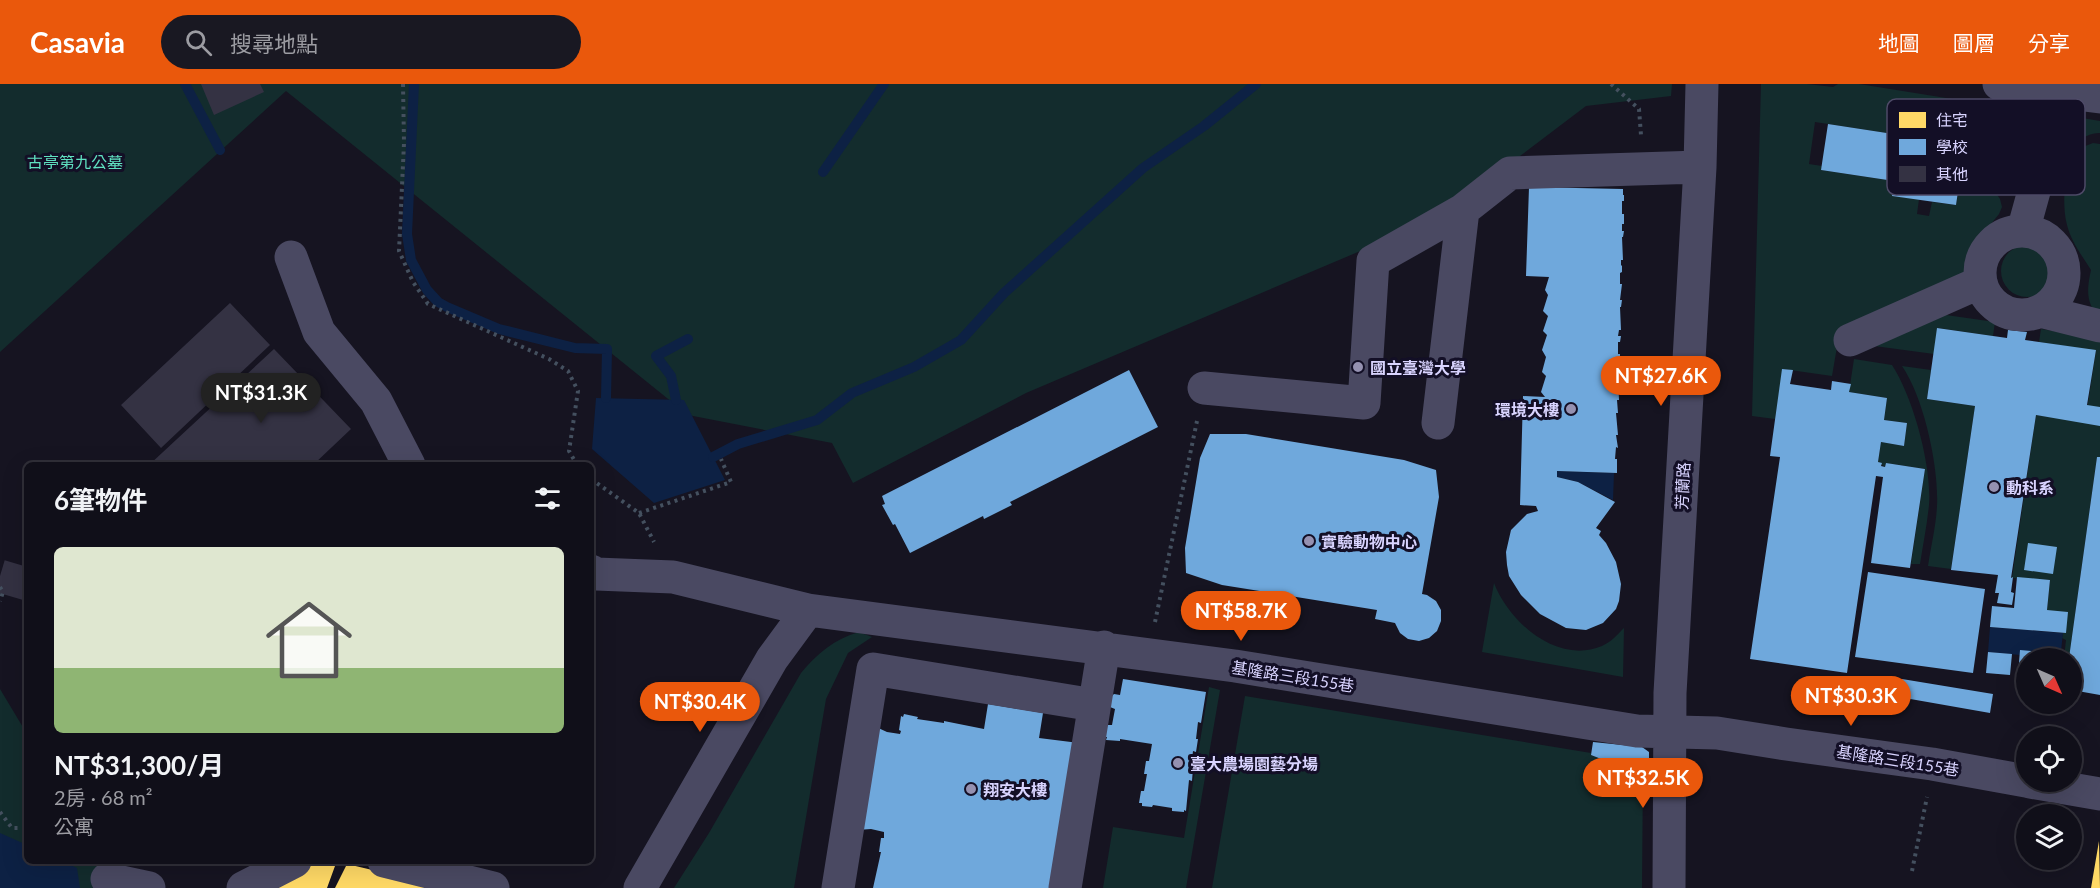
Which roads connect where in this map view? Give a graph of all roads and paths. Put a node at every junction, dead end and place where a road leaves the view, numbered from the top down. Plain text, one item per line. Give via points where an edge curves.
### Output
1 (404, 84) edge
2 (1611, 84) edge
3 (1702, 84) edge
4 (1999, 84) edge
5 (2055, 92) junction
6 (2100, 97) edge
7 (2054, 99) edge
8 (1700, 167) junction
9 (1642, 168) junction
10 (2033, 195) edge
11 (1463, 210) junction
12 (2023, 231) junction
13 (291, 256) dead end
14 (1981, 282) junction
15 (2040, 311) junction
16 (2100, 326) edge
17 (1851, 340) dead end
18 (1204, 388) joint
19 (1438, 423) dead end
20 (721, 459) dead end
21 (407, 462) edge
22 (575, 462) edge
23 (594, 481) edge
24 (639, 513) junction
25 (594, 573) edge
26 (673, 578) junction
27 (0, 587) edge
28 (0, 601) edge
29 (808, 610) junction
30 (1104, 647) junction
31 (1148, 654) junction
32 (1094, 705) junction
33 (1670, 731) junction
34 (1932, 764) junction
35 (2016, 779) edge
36 (2082, 791) edge
37 (2100, 794) edge
38 (0, 812) edge
39 (24, 828) edge
40 (288, 864) edge
41 (396, 864) edge
42 (1912, 871) dead end
43 (107, 879) dead end
44 (149, 888) edge
45 (243, 888) edge
46 (494, 888) edge
47 (640, 888) edge
48 (838, 888) edge
49 (1065, 888) edge
50 (1669, 888) edge

1 - 22 path via 399,251 413,282 428,304 568,371 578,391 569,451
2 - 9 path via 1639,109
3 - 8 street, 芳蘭路
4 - 5 street
5 - 6 street
5 - 7 street
8 - 9 street
8 - 33 street, 芳蘭路
9 - 11 street via 1510,173
10 - 12 street
11 - 18 street via 1373,261 1364,403
11 - 19 street
12 - 14 street via 2004,235 1990,247 1981,264
12 - 15 street via 2041,235 2055,247 2064,264 2064,283 2055,300
13 - 21 street via 319,332 376,401
14 - 15 street via 1989,300 2004,311 2022,315
14 - 17 street
15 - 16 street
18 - 31 path
20 - 24 path via 731,482
23 - 24 path
24 - 26 path
25 - 26 street, 基隆路三段155巷
26 - 29 street, 基隆路三段155巷
27 - 28 path
29 - 30 street, 基隆路三段155巷
29 - 47 street via 772,659
30 - 31 street, 基隆路三段155巷
30 - 32 street
31 - 33 street, 基隆路三段155巷 via 1637,731
32 - 48 street via 873,669
32 - 49 street
33 - 34 street, 基隆路三段155巷 via 1717,733
33 - 50 street, 芳蘭路
34 - 35 street, 基隆路三段155巷
34 - 42 path
36 - 37 street, 基隆路三段155巷
38 - 39 path via 12,828
40 - 45 street
41 - 46 street
43 - 44 street

